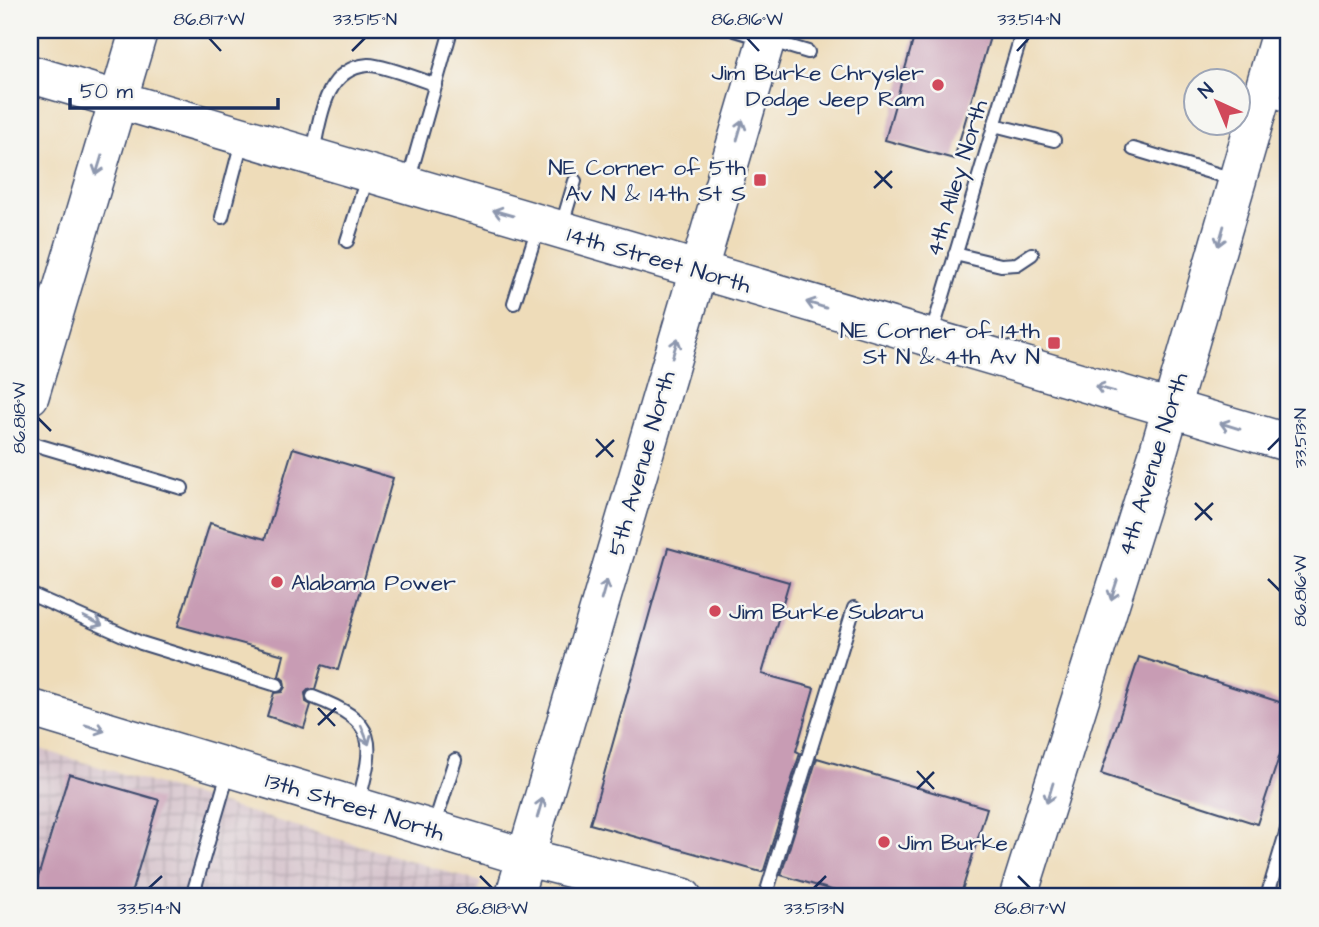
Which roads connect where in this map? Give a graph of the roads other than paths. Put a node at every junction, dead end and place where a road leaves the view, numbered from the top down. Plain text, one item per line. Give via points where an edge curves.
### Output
1 (139, 30) edge
2 (451, 30) edge
3 (1023, 30) edge
4 (1281, 30) edge
5 (757, 33) edge
6 (808, 52) dead end
7 (30, 74) edge
8 (436, 85) junction
9 (118, 100) junction
10 (1275, 101) edge
11 (994, 125) junction
12 (243, 137) junction
13 (1054, 140) dead end
14 (1133, 149) dead end
15 (312, 157) junction
16 (368, 174) junction
17 (1237, 180) junction
18 (575, 181) dead end
19 (407, 185) junction
20 (222, 216) dead end
21 (550, 227) junction
22 (347, 241) dead end
23 (955, 254) junction
24 (1032, 254) dead end
25 (698, 270) junction
26 (513, 303) dead end
27 (930, 339) junction
28 (30, 396) edge
29 (1170, 408) junction
30 (30, 443) edge
31 (1289, 443) edge
32 (182, 488) dead end
33 (30, 594) edge
34 (854, 608) dead end
35 (277, 685) dead end
36 (313, 697) dead end
37 (31, 714) edge
38 (455, 760) dead end
39 (229, 769) junction
40 (357, 807) junction
41 (1289, 823) edge
42 (433, 830) junction
43 (1286, 843) edge
44 (525, 857) junction
45 (192, 897) edge
46 (514, 897) edge
47 (683, 897) edge
48 (765, 897) edge
49 (1018, 897) edge
50 (1267, 897) edge

1 - 9 street
2 - 8 lane
3 - 11 lane, 4th Alley North
4 - 10 street, 4th Avenue North
5 - 6 lane
25 -> 5 street, 5th Avenue North
7 - 9 street, 14th Street North
8 - 15 lane via 369,64 342,74 324,100
8 - 19 lane
9 - 12 street, 14th Street North
9 -> 28 street
10 - 17 street, 4th Avenue North
11 - 13 lane
11 - 23 lane, 4th Alley North
12 - 15 street, 14th Street North
12 - 20 lane
14 - 17 lane
15 - 16 street, 14th Street North
16 - 19 street, 14th Street North
16 - 22 lane
17 -> 29 street, 4th Avenue North
18 - 21 lane
21 -> 19 street, 14th Street North
21 - 25 street, 14th Street North
21 - 26 lane
23 - 24 lane via 1000,265 1017,264
23 - 27 lane, 4th Alley North
27 -> 25 street, 14th Street North
44 -> 25 street, 5th Avenue North
29 -> 27 street, 14th Street North
31 -> 29 street, 14th Street North
29 -> 49 street, 4th Avenue North
30 - 32 lane
33 -> 35 lane via 141,643
34 - 48 lane
36 -> 40 lane via 359,720 370,740 370,760
37 -> 39 street, 13th Street North
38 - 42 lane
39 - 40 street, 13th Street North
39 - 45 lane
40 - 42 street, 13th Street North
41 - 43 lane
42 - 44 street, 13th Street North
43 - 50 lane
44 - 46 street, 5th Avenue North
44 - 47 street, 13th Street North

